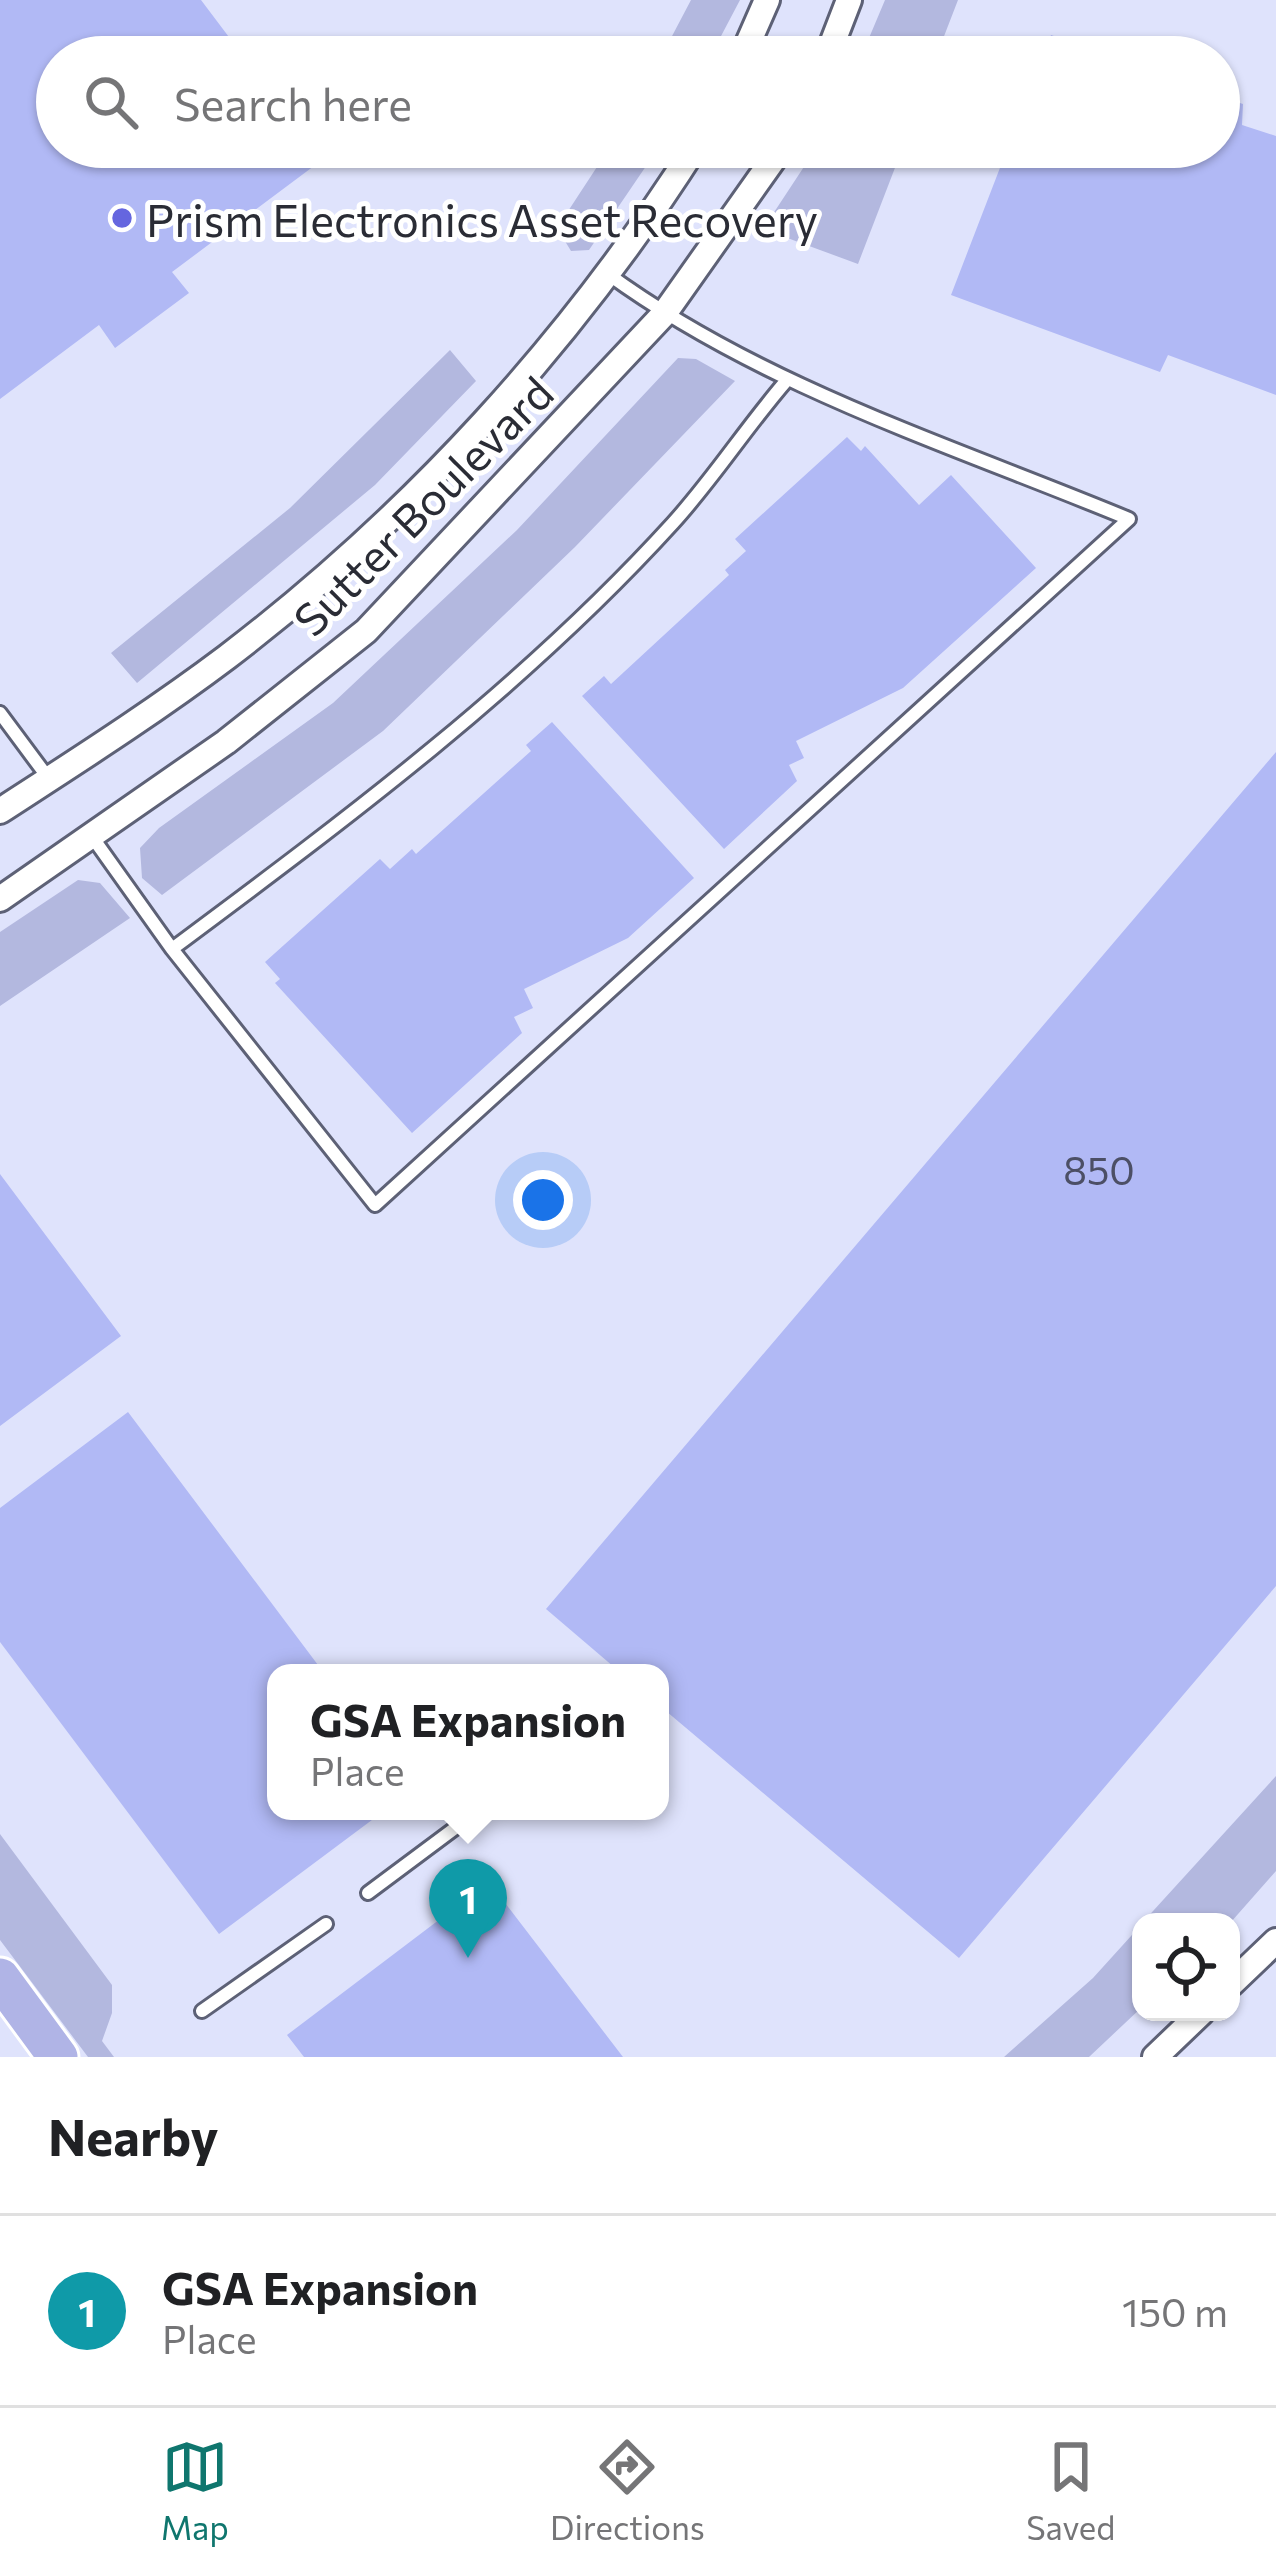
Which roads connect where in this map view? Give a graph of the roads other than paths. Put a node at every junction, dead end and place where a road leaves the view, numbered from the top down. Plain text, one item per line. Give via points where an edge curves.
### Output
1 (767, 0) edge
2 (848, 0) edge
3 (751, 36) edge
4 (835, 36) edge
5 (681, 168) edge
6 (767, 168) edge
7 (608, 274) junction
8 (664, 314) junction
9 (787, 380) junction
10 (0, 712) edge
11 (49, 779) junction
12 (0, 811) edge
13 (93, 838) junction
14 (0, 899) edge
15 (172, 949) junction
16 (466, 1820) edge
17 (368, 1893) dead end
18 (326, 1924) dead end
19 (1276, 1941) edge
20 (1240, 1975) edge
21 (0, 1978) edge
22 (202, 2011) dead end
23 (1192, 2021) edge
24 (58, 2057) edge
25 (1154, 2057) edge

1 - 3 street
2 - 4 street
5 - 7 street, Sutter Boulevard
6 - 8 street, Sutter Boulevard
7 - 8 lane
7 - 11 street, Sutter Boulevard via 519,386 382,525 230,654
8 - 9 lane
8 - 13 street, Sutter Boulevard via 366,631
9 - 15 lane via 674,523 522,670 403,777
9 - 15 lane via 1129,519 375,1205
10 - 11 lane
11 - 12 street, Sutter Boulevard
13 - 14 street, Sutter Boulevard
13 - 15 lane
16 - 17 lane
18 - 22 lane
19 - 20 street
21 - 24 main road
23 - 25 street

